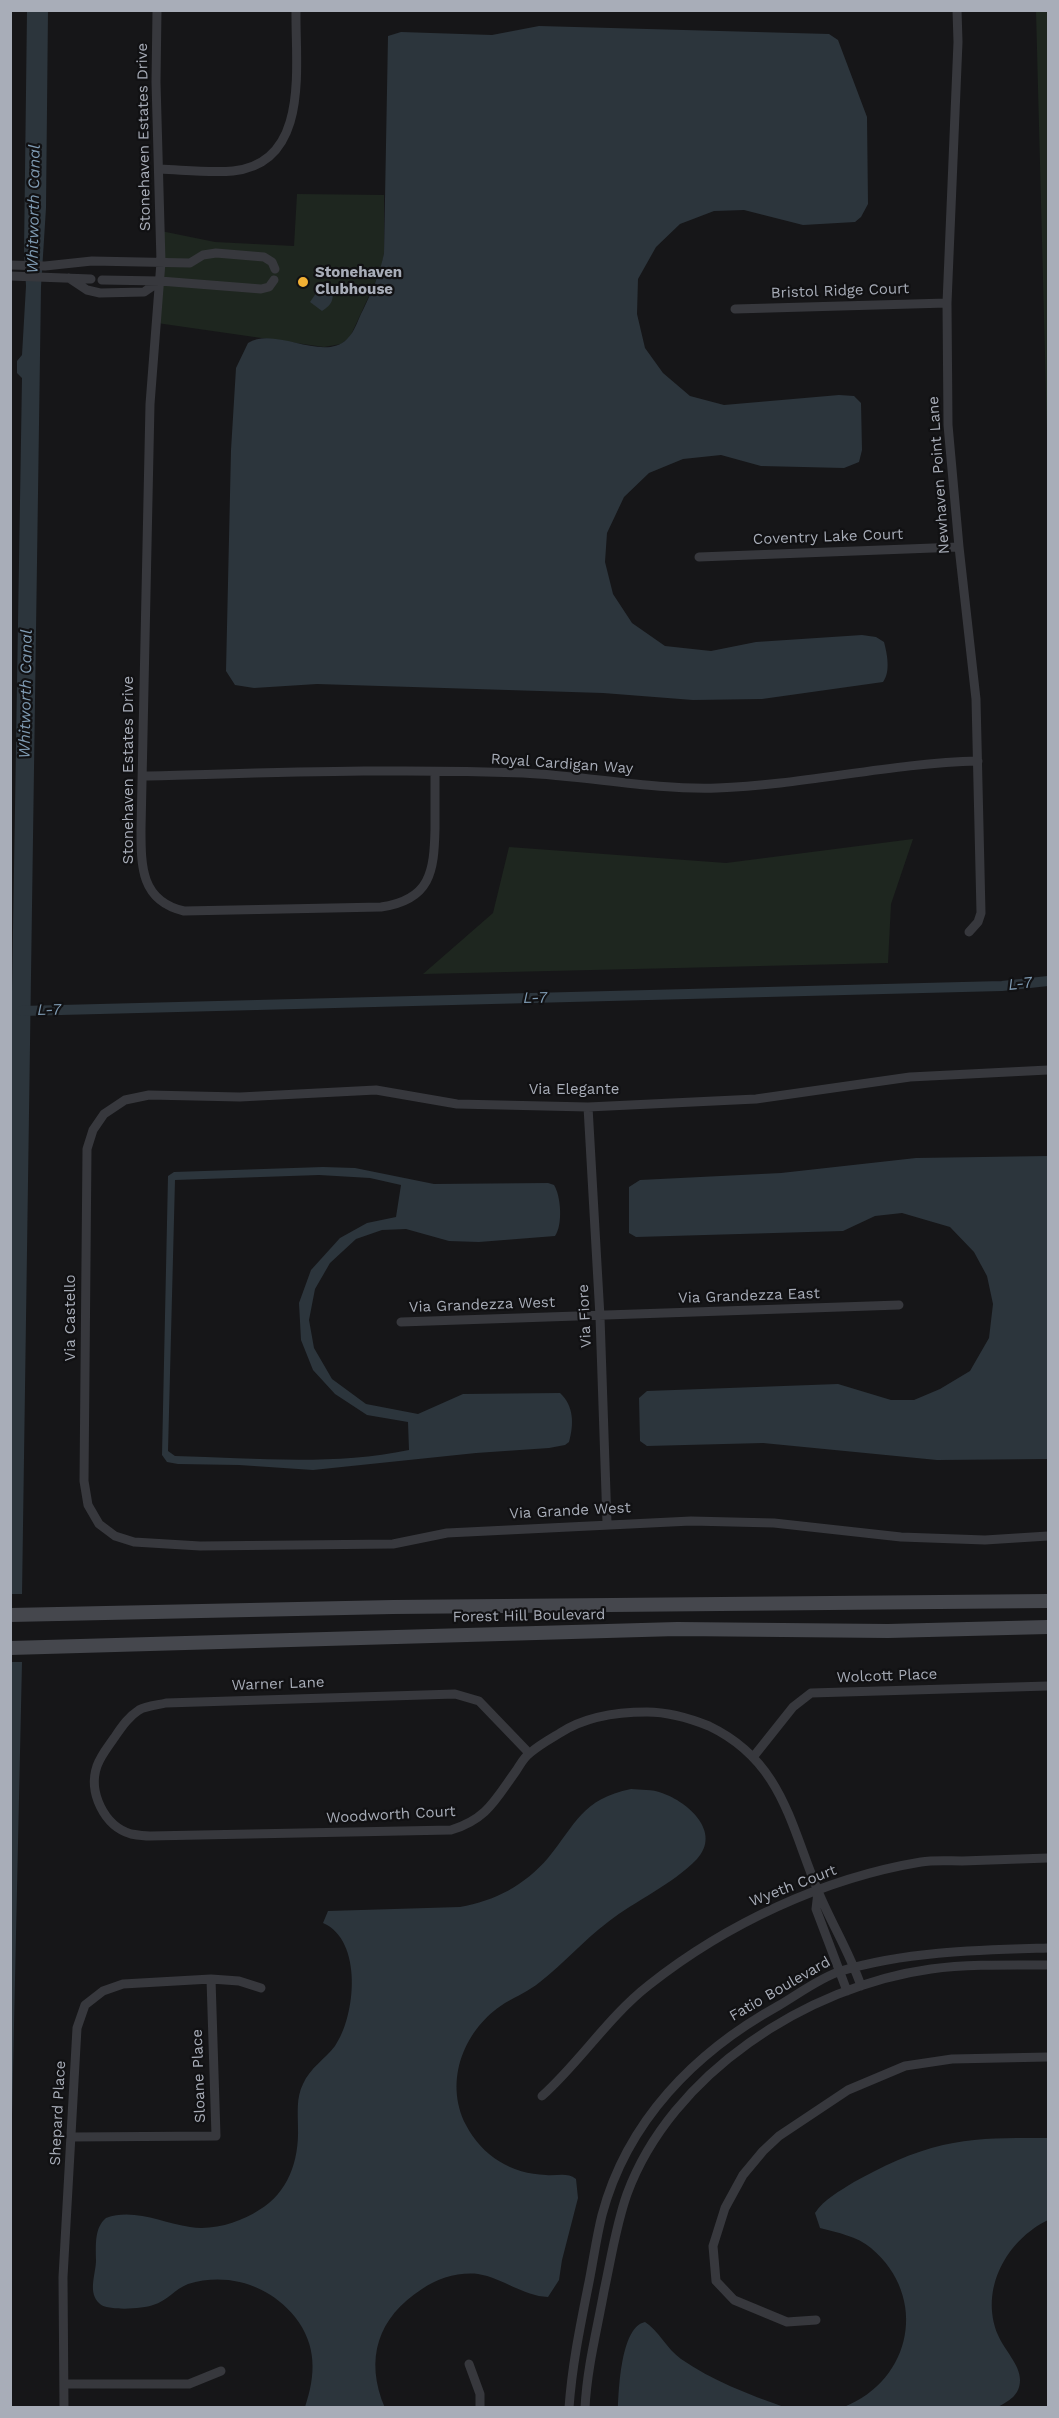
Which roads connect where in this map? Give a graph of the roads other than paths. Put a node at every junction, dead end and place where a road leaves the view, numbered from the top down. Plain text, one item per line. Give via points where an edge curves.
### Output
1 (157, 10) edge
2 (296, 10) edge
3 (957, 10) edge
4 (160, 169) junction
5 (118, 262) junction
6 (161, 262) junction
7 (190, 264) junction
8 (10, 265) edge
9 (275, 269) dead end
10 (10, 276) edge
11 (69, 278) junction
12 (91, 279) dead end
13 (102, 280) dead end
14 (118, 280) junction
15 (274, 280) dead end
16 (160, 281) junction
17 (189, 283) junction
18 (118, 293) junction
19 (947, 303) junction
20 (735, 309) dead end
21 (959, 547) junction
22 (699, 557) dead end
23 (978, 761) junction
24 (435, 772) junction
25 (143, 776) junction
26 (969, 932) dead end
27 (1048, 1070) edge
28 (588, 1107) junction
29 (104, 1114) joint
30 (899, 1305) dead end
31 (600, 1317) junction
32 (401, 1322) dead end
33 (607, 1523) junction
34 (99, 1524) joint
35 (1048, 1536) edge
36 (1048, 1601) edge
37 (10, 1615) edge
38 (1048, 1627) edge
39 (10, 1648) edge
40 (1048, 1686) edge
41 (529, 1753) junction
42 (754, 1756) junction
43 (113, 1824) joint
44 (1048, 1858) edge
45 (818, 1892) junction
46 (1048, 1948) edge
47 (1048, 1965) edge
48 (855, 1968) junction
49 (839, 1971) junction
50 (211, 1979) junction
51 (861, 1986) junction
52 (261, 1988) dead end
53 (847, 1990) junction
54 (1048, 2057) edge
55 (542, 2096) dead end
56 (72, 2137) junction
57 (816, 2320) dead end
58 (469, 2364) dead end
59 (221, 2371) dead end
60 (64, 2385) junction
61 (64, 2408) edge
62 (480, 2408) edge
63 (569, 2408) edge
64 (585, 2408) edge

1 - 4 street, Stonehaven Estates Drive
2 - 4 street via 294,110 287,135 279,146 259,163 234,171
3 - 19 street, Newhaven Point Lane
4 - 6 street, Stonehaven Estates Drive
5 - 6 street
5 - 8 street
5 - 14 street
6 - 7 street
6 - 16 street, Stonehaven Estates Drive
7 - 9 street via 203,255 216,253 264,257
7 - 17 street
10 - 11 street
11 - 12 street
11 - 18 street via 87,290
13 - 14 street
14 - 16 street
14 - 18 street
15 - 17 street via 261,289
16 - 17 street
16 - 18 street via 144,292
16 - 25 street, Stonehaven Estates Drive via 150,404
19 - 20 street, Bristol Ridge Court
19 - 21 street, Newhaven Point Lane via 948,425
21 - 22 street, Coventry Lake Court
21 - 23 street, Newhaven Point Lane via 976,699
23 - 24 street, Royal Cardigan Way via 935,762 719,788 678,789 524,773
23 - 26 street, Newhaven Point Lane via 981,913
24 - 25 street, Royal Cardigan Way
24 - 25 street, Stonehaven Estates Drive via 434,866 414,895 404,902 381,907 253,911 184,911 157,898 146,881 141,856
27 - 28 street, Via Elegante via 910,1077 756,1099
28 - 29 street, Via Elegante via 457,1104 376,1090 240,1096 149,1095 125,1101
28 - 31 street, Via Fiore
29 - 34 street, Via Castello via 87,1149 84,1481 88,1505
30 - 31 street, Via Grandezza East
31 - 32 street, Via Grandezza West
31 - 33 street, Via Fiore
33 - 34 street, Via Grande West via 447,1533 393,1544 201,1546 134,1542 115,1536
33 - 35 street, Via Grande West via 774,1523 901,1537 985,1540
36 - 37 main road, Forest Hill Boulevard
38 - 39 main road, Forest Hill Boulevard via 888,1631 653,1629
40 - 42 street, Wolcott Place via 811,1694 793,1707
41 - 42 street, Woodworth Court via 594,1717 661,1712 694,1720 728,1736
41 - 43 street, Woodworth Court via 486,1813 451,1830 150,1836 130,1834
41 - 43 street, Warner Lane via 479,1701 455,1694 166,1703 140,1709 124,1724 97,1767 98,1802
42 - 45 street, Woodworth Court via 790,1815
44 - 45 street, Wyeth Court via 923,1862 869,1874
45 - 48 street, Woodworth Court
45 - 49 street, Woodworth Court via 816,1909
45 - 55 street, Wyeth Court via 779,1905 737,1926 648,1985
46 - 48 street, Fatio Boulevard via 985,1949 891,1959
47 - 51 street, Fatio Boulevard via 931,1969
48 - 49 street, Fatio Boulevard
48 - 51 street, Woodworth Court
49 - 53 street, Woodworth Court
49 - 63 street, Fatio Boulevard via 754,2019 700,2058 651,2111 620,2166 603,2215 572,2371
50 - 52 street, Shepard Place
50 - 56 street, Shepard Place via 123,1984 103,1991 85,2005 77,2028
50 - 56 street, Sloane Place via 216,2136
51 - 53 street, Fatio Boulevard
53 - 64 street, Fatio Boulevard via 775,2027 737,2053 706,2077 663,2125 627,2193 618,2223
54 - 57 street via 952,2060 905,2066 848,2090 763,2151 743,2175 725,2208 713,2246 716,2282 734,2300 787,2322
56 - 60 street, Shepard Place via 63,2277
58 - 62 street via 480,2394
59 - 60 street via 189,2384
60 - 61 street, Shepard Place

